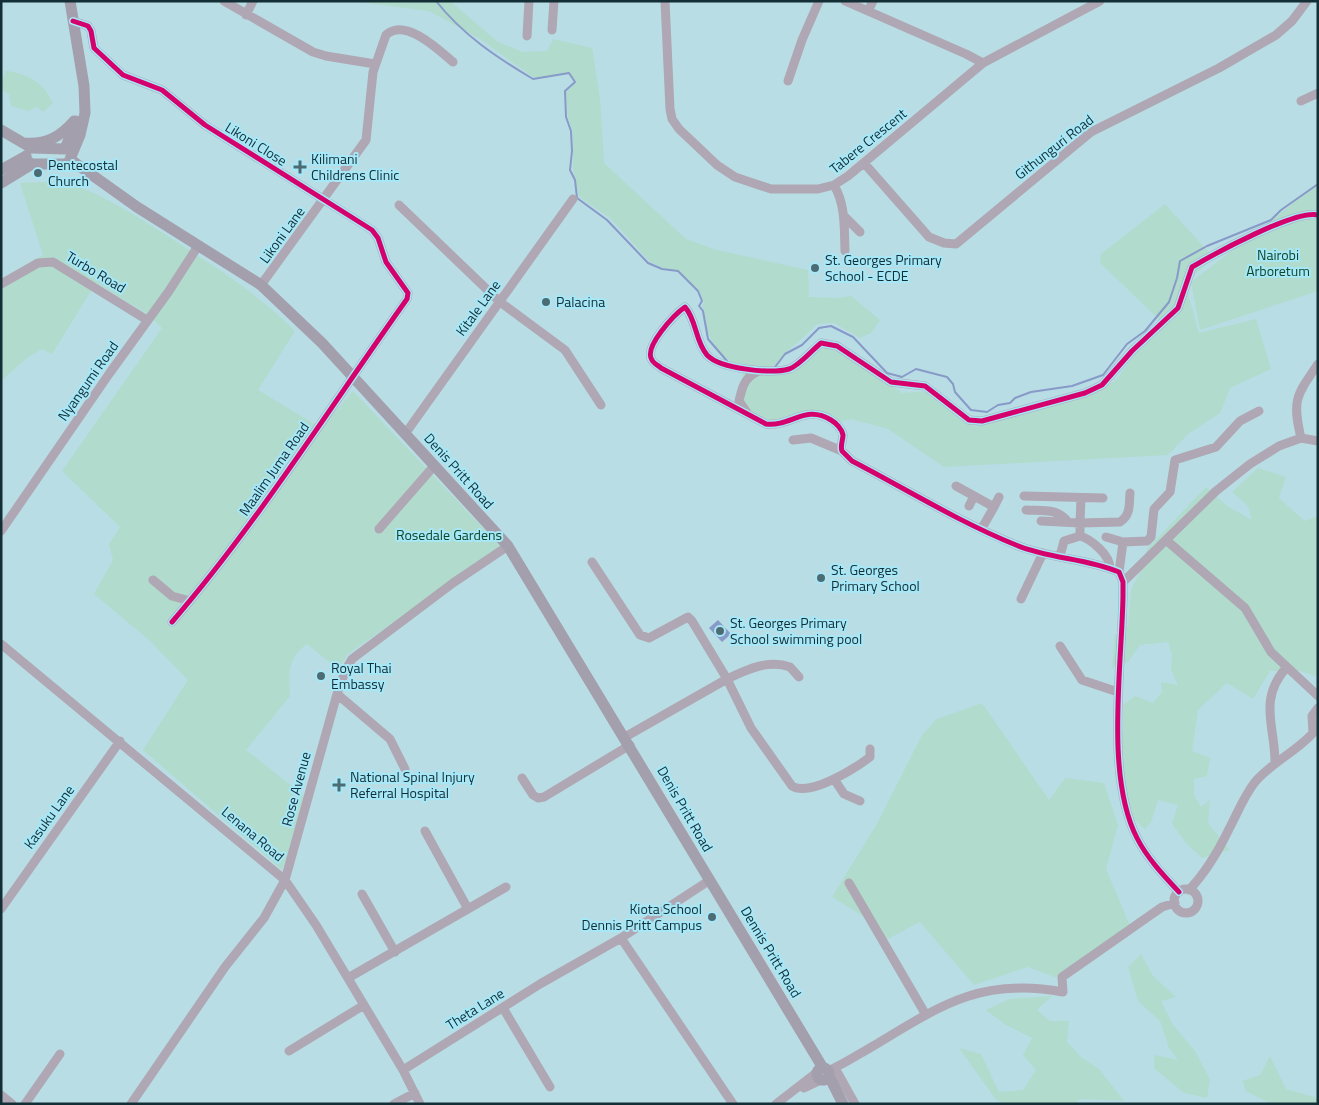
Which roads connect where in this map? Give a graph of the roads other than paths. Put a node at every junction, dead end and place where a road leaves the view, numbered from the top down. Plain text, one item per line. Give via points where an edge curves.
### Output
1 (63, 1) edge
2 (70, 1) edge
3 (224, 1) edge
4 (252, 1) edge
5 (529, 1) edge
6 (554, 1) edge
7 (665, 1) edge
8 (819, 1) edge
9 (845, 1) edge
10 (872, 1) edge
11 (1100, 1) edge
12 (1307, 1) edge
13 (1311, 1) edge
14 (868, 12) junction
15 (246, 15) junction
16 (73, 21) junction
17 (552, 30) dead end
18 (527, 36) dead end
19 (453, 62) dead end
20 (983, 63) junction
21 (375, 64) junction
22 (788, 81) dead end
23 (1318, 92) edge
24 (1301, 101) dead end
25 (78, 116) junction
26 (1, 130) edge
27 (80, 135) junction
28 (1, 137) edge
29 (31, 154) junction
30 (65, 157) junction
31 (864, 163) junction
32 (86, 169) junction
33 (1, 170) edge
34 (1, 183) edge
35 (834, 186) junction
36 (573, 199) dead end
37 (324, 200) junction
38 (399, 205) dead end
39 (137, 207) junction
40 (1318, 215) edge
41 (844, 216) junction
42 (860, 232) dead end
43 (198, 246) junction
44 (845, 251) dead end
45 (1, 284) edge
46 (262, 285) junction
47 (500, 302) junction
48 (147, 320) junction
49 (1318, 364) edge
50 (757, 372) junction
51 (352, 376) junction
52 (601, 405) dead end
53 (1259, 410) dead end
54 (748, 414) junction
55 (405, 434) junction
56 (1301, 438) junction
57 (793, 440) dead end
58 (1318, 441) edge
59 (842, 451) junction
60 (434, 466) junction
61 (956, 486) dead end
62 (1130, 493) dead end
63 (974, 496) junction
64 (1024, 496) dead end
65 (999, 497) dead end
66 (1081, 498) junction
67 (1103, 498) dead end
68 (969, 506) dead end
69 (994, 507) junction
70 (1026, 510) dead end
71 (1041, 521) dead end
72 (1068, 522) junction
73 (1080, 523) junction
74 (379, 528) dead end
75 (982, 528) junction
76 (1, 531) edge
77 (1080, 536) junction
78 (1106, 537) dead end
79 (1166, 540) junction
80 (1123, 542) junction
81 (508, 546) junction
82 (1043, 553) junction
83 (1060, 556) junction
84 (592, 562) dead end
85 (1110, 568) junction
86 (1119, 572) junction
87 (153, 580) dead end
88 (1123, 582) junction
89 (1021, 599) dead end
90 (190, 601) junction
91 (172, 622) dead end
92 (1, 644) edge
93 (1060, 646) dead end
94 (1286, 668) junction
95 (798, 677) dead end
96 (727, 679) junction
97 (1118, 692) junction
98 (337, 694) junction
99 (1318, 696) edge
100 (1318, 708) edge
101 (120, 741) junction
102 (627, 741) junction
103 (870, 750) dead end
104 (1275, 762) junction
105 (404, 768) dead end
106 (522, 778) dead end
107 (834, 779) junction
108 (860, 802) dead end
109 (425, 831) dead end
110 (1203, 874) junction
111 (285, 880) junction
112 (710, 880) junction
113 (849, 883) dead end
114 (506, 887) dead end
115 (1189, 890) junction
116 (1179, 892) junction
117 (362, 894) dead end
118 (1197, 898) junction
119 (1175, 903) junction
120 (1, 909) edge
121 (468, 909) junction
122 (621, 938) junction
123 (395, 952) junction
124 (348, 978) junction
125 (364, 1005) junction
126 (503, 1008) junction
127 (926, 1015) junction
128 (289, 1051) dead end
129 (60, 1054) dead end
130 (403, 1070) junction
131 (824, 1073) junction
132 (550, 1086) dead end
133 (415, 1093) junction
134 (1, 1095) edge
135 (848, 1102) edge
136 (12, 1104) edge
137 (25, 1104) edge
138 (131, 1104) edge
139 (394, 1104) edge
140 (420, 1104) edge
141 (733, 1104) edge
142 (776, 1104) edge

1 - 25 main road
2 - 16 main road
3 - 15 street
4 - 15 street
5 - 18 street
6 - 17 street
7 - 35 street, Tabere Crescent via 670,109 679,129 717,165 735,177 771,189
8 - 22 street
9 - 14 street
10 - 14 street
11 - 20 street, Tabere Crescent
12 - 13 street
12 - 31 street, Githunguri Road via 1276,35 1090,132 956,244 929,237
14 - 20 street
15 - 21 street via 313,52
16 - 27 main road via 84,86 85,113
16 - 37 street, Likoni Close via 88,26 94,48 123,74 162,90 205,125
19 - 21 street, Likoni Lane via 416,34 395,30 383,39
20 - 31 street, Tabere Crescent
21 - 37 street, Likoni Lane via 366,140
23 - 24 street
25 - 29 main road via 57,137 37,144
25 - 30 main road
26 - 29 main road
27 - 30 main road
27 - 32 main road via 80,156
28 - 29 main road
29 - 30 main road
29 - 33 main road
29 - 34 main road
30 - 32 main road, Denis Pritt Road
30 - 39 main road, Denis Pritt Road via 128,205
31 - 35 street, Tabere Crescent
32 - 39 main road, Denis Pritt Road
35 - 41 street via 840,195
36 - 47 street, Kitale Lane
37 - 46 street, Likoni Lane
37 - 51 street, Likoni Close via 372,230 386,262 408,293 408,299
38 - 47 street
39 - 43 main road, Denis Pritt Road
40 - 50 street via 1297,217 1222,249 1192,267 1178,308 1102,385 1085,393 982,422 969,420 925,386 891,382 837,346 822,343 790,369
41 - 42 street
41 - 44 street
43 - 46 main road, Denis Pritt Road
43 - 48 street, Nyangumi Road
45 - 48 street, Turbo Road via 38,264 53,262
46 - 51 main road, Denis Pritt Road
47 - 52 street via 565,350
47 - 55 street, Kitale Lane
48 - 76 street, Nyangumi Road
49 - 56 street via 1302,386 1295,404
50 - 54 street via 748,376 742,389 740,401
50 - 54 street via 709,357 699,343 691,314 685,307 672,316 650,354 661,368
51 - 55 main road, Denis Pritt Road
51 - 90 street, Maalim Juma Road via 273,492
53 - 80 street via 1240,421 1216,447 1175,460 1170,492 1154,509 1151,537 1147,541
54 - 59 street via 772,425 804,414 827,417 837,423 843,435
55 - 60 main road, Denis Pritt Road
56 - 58 street
56 - 79 street via 1279,446 1250,464 1216,491
57 - 59 street via 811,438
59 - 75 street via 852,461
60 - 74 street
60 - 81 main road, Denis Pritt Road
61 - 63 street
62 - 73 street via 1129,511 1120,522
63 - 68 street
63 - 69 street
64 - 66 street
65 - 69 street
66 - 67 street
66 - 73 street
69 - 75 street
70 - 72 street via 1056,512
71 - 72 street
72 - 73 street
73 - 77 street
75 - 82 street via 1016,545
77 - 83 street via 1064,541
77 - 85 street via 1094,543
78 - 80 street
79 - 88 street
79 - 94 street via 1246,608 1265,643
80 - 86 street
81 - 98 street, Rose Avenue via 352,659
81 - 102 main road, Denis Pritt Road
82 - 83 street
82 - 89 street
83 - 85 street
84 - 96 street via 640,635 649,638 688,617
85 - 86 street
86 - 88 street
87 - 90 street via 172,596
88 - 97 street
90 - 91 street, Maalim Juma Road
92 - 101 street, Lenana Road
93 - 97 street via 1082,680
94 - 99 street
94 - 104 street via 1275,683 1268,713
95 - 96 street via 790,667 770,665 753,667
96 - 102 street
96 - 107 street via 751,728 792,786 802,789 822,786
97 - 116 street via 1124,797 1133,828 1144,849
98 - 105 street via 390,739
98 - 111 street, Rose Avenue
100 - 104 street via 1312,716 1313,733
101 - 111 street, Lenana Road
101 - 120 street, Kasuku Lane
102 - 106 street via 544,797 533,795
102 - 112 main road, Denis Pritt Road
103 - 107 street via 870,757
104 - 110 street via 1244,798
107 - 108 street via 844,794
109 - 121 street
110 - 115 street
110 - 118 street
111 - 124 street, Lenana Road
111 - 138 street, Rose Avenue via 264,918 225,967
112 - 122 street
112 - 131 main road, Dennis Pritt Road via 807,1039
113 - 127 street
114 - 121 street
115 - 116 street
115 - 118 street
116 - 119 street
117 - 123 street
118 - 119 street via 1196,907 1187,913 1178,909
119 - 127 street via 1162,907 1062,977 1063,992 1035,987 993,990 961,997
121 - 123 street
122 - 126 street, Theta Lane
122 - 141 street
123 - 124 street
124 - 125 street, Lenana Road
125 - 128 street
125 - 130 street, Lenana Road
126 - 130 street, Theta Lane
126 - 132 street
127 - 131 street
129 - 137 street
130 - 133 street, Lenana Road
131 - 135 main road, Dennis Pritt Road
131 - 142 street
133 - 139 street
133 - 140 street, Lenana Road
134 - 136 street

